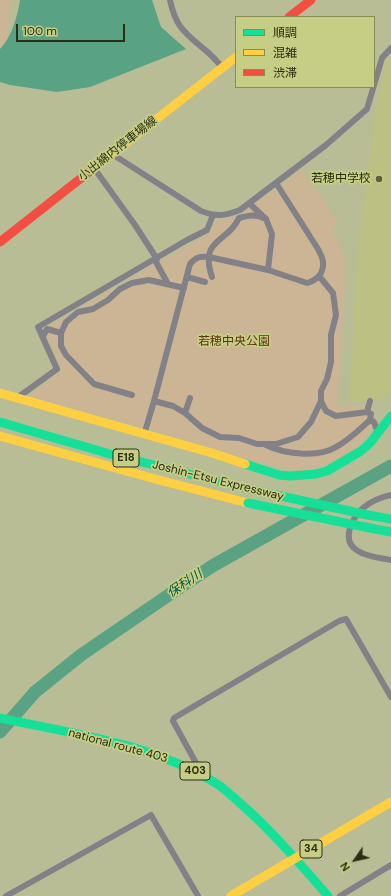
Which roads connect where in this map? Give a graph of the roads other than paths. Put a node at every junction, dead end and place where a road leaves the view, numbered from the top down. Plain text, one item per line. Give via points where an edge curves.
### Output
1 (170, 0) edge
2 (311, 0) edge
3 (289, 16) edge
4 (391, 50) edge
5 (235, 59) edge
6 (222, 68) junction
7 (375, 82) edge
8 (373, 88) edge
9 (112, 154) junction
10 (94, 168) junction
11 (276, 183) junction
12 (249, 203) junction
13 (213, 216) junction
14 (266, 219) junction
15 (0, 242) edge
16 (209, 257) junction
17 (156, 261) junction
18 (268, 270) junction
19 (319, 276) junction
20 (187, 277) junction
21 (212, 277) dead end
22 (205, 282) dead end
23 (168, 284) junction
24 (184, 288) junction
25 (48, 321) junction
26 (47, 329) junction
27 (61, 333) junction
28 (43, 336) junction
29 (0, 393) edge
30 (132, 395) dead end
31 (18, 398) junction
32 (190, 398) dead end
33 (154, 401) junction
34 (321, 401) junction
35 (370, 401) dead end
36 (368, 412) junction
37 (185, 413) junction
38 (391, 416) edge
39 (370, 420) junction
40 (0, 422) edge
41 (378, 433) junction
42 (144, 435) junction
43 (0, 436) edge
44 (262, 444) junction
45 (391, 495) edge
46 (391, 519) edge
47 (391, 532) edge
48 (391, 560) edge
49 (391, 697) edge
50 (0, 718) edge
51 (195, 771) junction
52 (391, 802) edge
53 (294, 858) junction
54 (391, 865) edge
55 (6, 896) edge
56 (198, 896) edge
57 (231, 896) edge
58 (328, 896) edge
59 (340, 896) edge

1 - 6 street via 180,26 217,59
2 - 3 main road
4 - 7 street via 382,58
5 - 6 main road, 小出綿内停車場線
6 - 9 main road, 小出綿内停車場線
8 - 11 street via 367,109 326,145
9 - 10 main road, 小出綿内停車場線
9 - 13 street via 188,204
10 - 15 main road, 小出綿内停車場線
10 - 17 street via 135,225
11 - 12 street
11 - 19 street via 318,250 323,262
12 - 13 street via 230,214
12 - 14 street
13 - 17 street via 207,230
14 - 16 street via 258,215 239,218 238,223 217,240
14 - 18 street via 272,234
16 - 18 street
16 - 20 street via 200,256 194,259
16 - 21 street
17 - 23 street
17 - 25 street
18 - 19 street via 307,283
19 - 34 street via 333,293 336,315 331,334 331,362 327,379 320,391
20 - 22 street
20 - 24 street
23 - 24 street
23 - 27 street via 149,280 132,283 93,309 78,312 66,322
24 - 33 street
25 - 26 street
25 - 28 street via 38,326
26 - 27 street
26 - 28 street
27 - 30 street via 61,346 66,356 94,384
28 - 31 street via 57,369
29 - 31 main road
31 - 42 main road
32 - 37 street
33 - 37 street via 174,406
33 - 42 street
34 - 36 street via 326,411 336,416
34 - 44 street via 311,422 298,437 276,444
35 - 36 street
36 - 39 street via 371,414
37 - 44 street via 202,428 220,437 239,438
38 - 41 main road
39 - 41 street via 374,422
39 - 44 street via 334,448 308,455 276,450
40 - 46 main road, Joshin-Etsu Expressway / E18, bridge via 110,454 253,490
41 - 42 main road via 361,451 327,471 290,476 278,475 212,453
43 - 47 main road, Joshin-Etsu Expressway / E18, bridge via 248,502
45 - 48 street via 363,508 349,529 348,538 358,551
49 - 51 street via 346,620 339,621 174,718 172,721 196,763
50 - 51 main road, national route 403 / 403 via 134,748 172,760
51 - 53 main road, national route 403 / 403 via 218,785 254,815
52 - 53 main road, 34
53 - 57 main road, 34
53 - 58 main road, national route 403 / 403
54 - 59 street
55 - 56 street via 151,815

